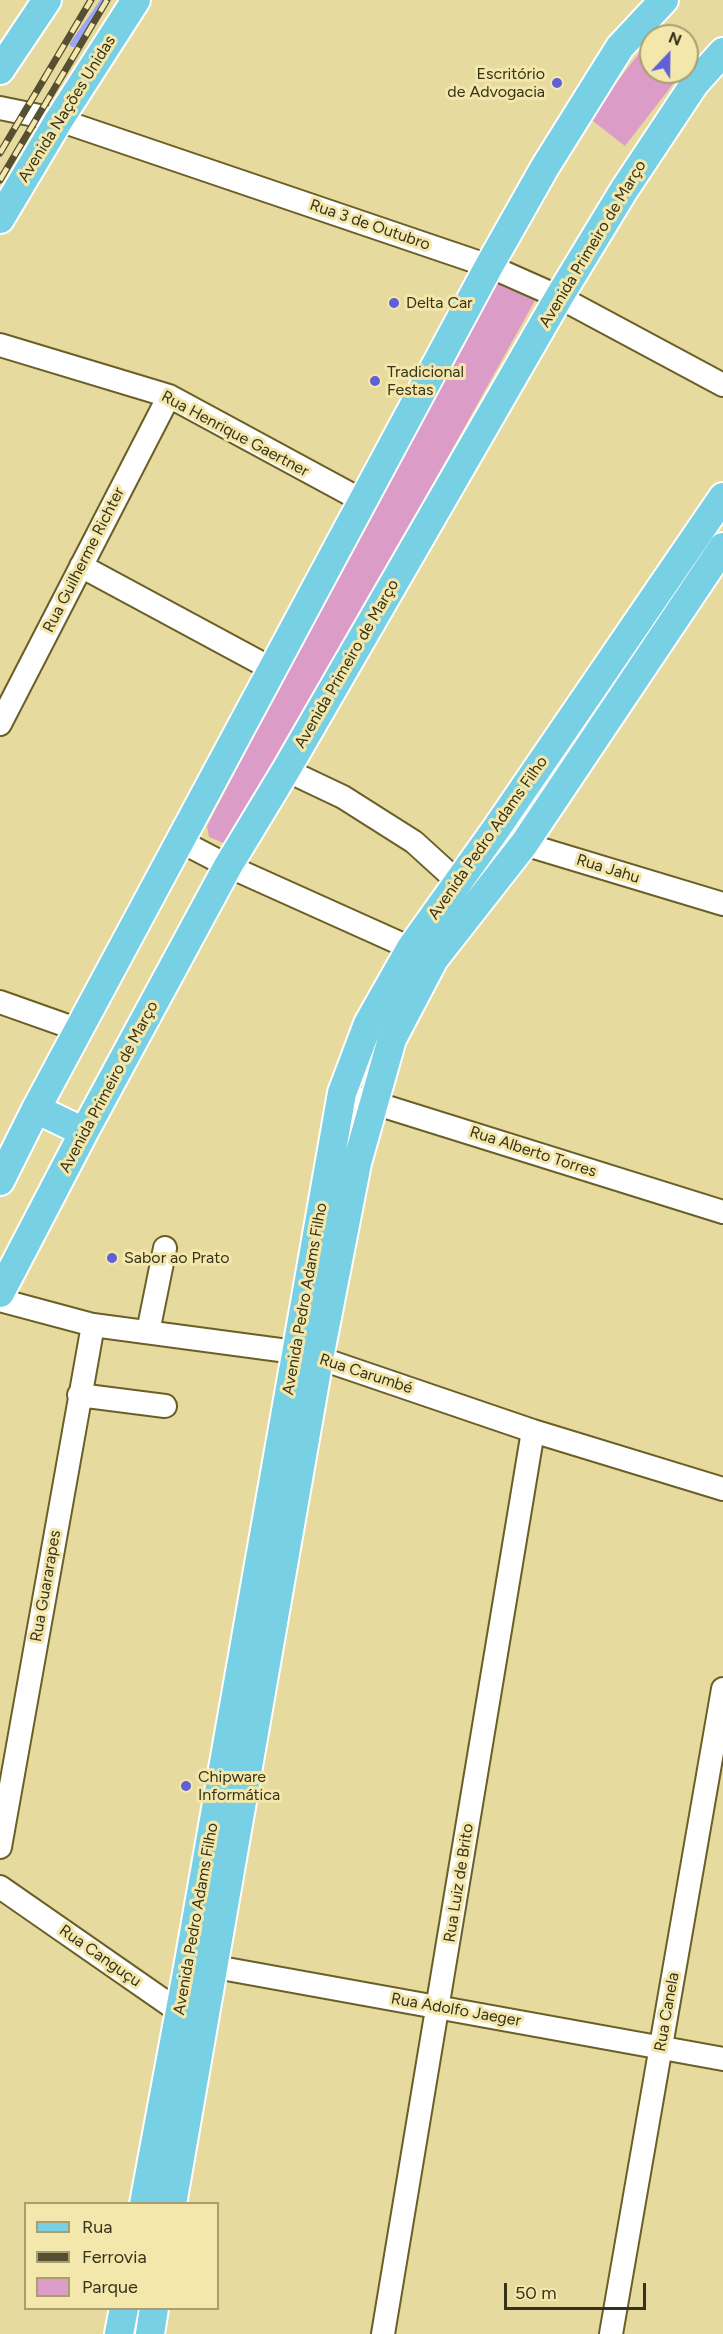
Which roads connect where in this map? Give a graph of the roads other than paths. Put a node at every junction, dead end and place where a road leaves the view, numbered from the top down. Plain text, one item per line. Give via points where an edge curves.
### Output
1 (47, 0) edge
2 (136, 0) edge
3 (664, 0) edge
4 (723, 52) edge
5 (0, 70) edge
6 (0, 108) edge
7 (59, 120) junction
8 (0, 219) edge
9 (489, 266) junction
10 (559, 297) junction
11 (0, 345) edge
12 (723, 385) edge
13 (169, 396) junction
14 (723, 496) edge
15 (363, 501) junction
16 (723, 547) edge
17 (81, 566) junction
18 (272, 669) junction
19 (0, 724) edge
20 (286, 770) junction
21 (496, 829) junction
22 (180, 841) junction
23 (524, 844) junction
24 (228, 866) junction
25 (458, 882) junction
26 (481, 897) junction
27 (723, 904) edge
28 (422, 954) junction
29 (0, 1002) edge
30 (79, 1030) junction
31 (342, 1093) junction
32 (373, 1101) junction
33 (36, 1109) junction
34 (84, 1132) junction
35 (0, 1181) edge
36 (723, 1212) edge
37 (165, 1248) dead end
38 (0, 1293) edge
39 (0, 1300) edge
40 (93, 1325) junction
41 (148, 1332) junction
42 (307, 1355) junction
43 (79, 1395) junction
44 (165, 1406) dead end
45 (533, 1431) junction
46 (723, 1489) edge
47 (723, 1689) edge
48 (0, 1847) edge
49 (0, 1887) edge
50 (201, 1964) junction
51 (438, 2007) junction
52 (192, 2014) junction
53 (661, 2047) junction
54 (723, 2059) edge
55 (145, 2202) edge
56 (172, 2202) edge
57 (154, 2310) edge
58 (150, 2334) edge
59 (383, 2334) edge
60 (611, 2334) edge

1 - 5 main road
2 - 7 main road, Avenida Nações Unidas
3 - 9 main road via 620,47
4 - 10 main road, Avenida Primeiro de Março via 696,83 624,189
6 - 7 street, Rua 3 de Outubro
7 - 8 main road, Avenida Nações Unidas
7 - 9 street, Rua 3 de Outubro
9 - 10 street, Rua 3 de Outubro
9 - 15 main road
10 - 12 street, Rua 3 de Outubro
10 - 20 main road, Avenida Primeiro de Março
11 - 13 street, Rua Henrique Gaertner
13 - 15 street, Rua Henrique Gaertner
13 - 17 street, Rua Guilherme Richter
14 - 21 main road, Avenida Pedro Adams Filho
15 - 18 main road
16 - 23 main road, Avenida Pedro Adams Filho
17 - 18 street
17 - 19 street, Rua Guilherme Richter
18 - 22 main road
20 - 24 main road, Avenida Primeiro de Março
20 - 25 street via 343,796 414,842
21 - 23 street, Rua Jahu
21 - 25 main road, Avenida Pedro Adams Filho
22 - 24 street
22 - 30 main road
23 - 26 main road, Avenida Pedro Adams Filho
23 - 27 street, Rua Jahu
24 - 28 street
24 - 34 main road, Avenida Primeiro de Março
25 - 26 street
25 - 28 main road, Avenida Pedro Adams Filho
26 - 28 main road, Avenida Pedro Adams Filho
28 - 31 main road, Avenida Pedro Adams Filho via 368,1024
28 - 32 main road, Avenida Pedro Adams Filho
29 - 30 street
30 - 33 main road
31 - 32 street, Rua Alberto Torres
31 - 42 main road, Avenida Pedro Adams Filho
32 - 36 street, Rua Alberto Torres
32 - 42 main road, Avenida Pedro Adams Filho
33 - 34 main road
33 - 35 main road
34 - 38 main road, Avenida Primeiro de Março
37 - 41 street
39 - 40 street, Rua Carumbé
40 - 41 street, Rua Carumbé
40 - 43 street, Rua Guararapes
41 - 42 street, Rua Carumbé
42 - 45 street, Rua Carumbé
42 - 50 main road, Avenida Pedro Adams Filho
43 - 44 street
43 - 48 street, Rua Guararapes
45 - 46 street, Rua Carumbé
45 - 51 street, Rua Luiz de Brito
47 - 53 street, Rua Canela
49 - 52 street, Rua Canguçu
50 - 51 street, Rua Adolfo Jaeger
50 - 52 main road, Avenida Pedro Adams Filho
51 - 53 street, Rua Adolfo Jaeger
51 - 59 street, Rua Luiz de Brito
52 - 55 main road, Avenida Pedro Adams Filho
52 - 56 main road, Avenida Pedro Adams Filho
53 - 54 street, Rua Adolfo Jaeger
53 - 60 street, Rua Canela
57 - 58 main road

